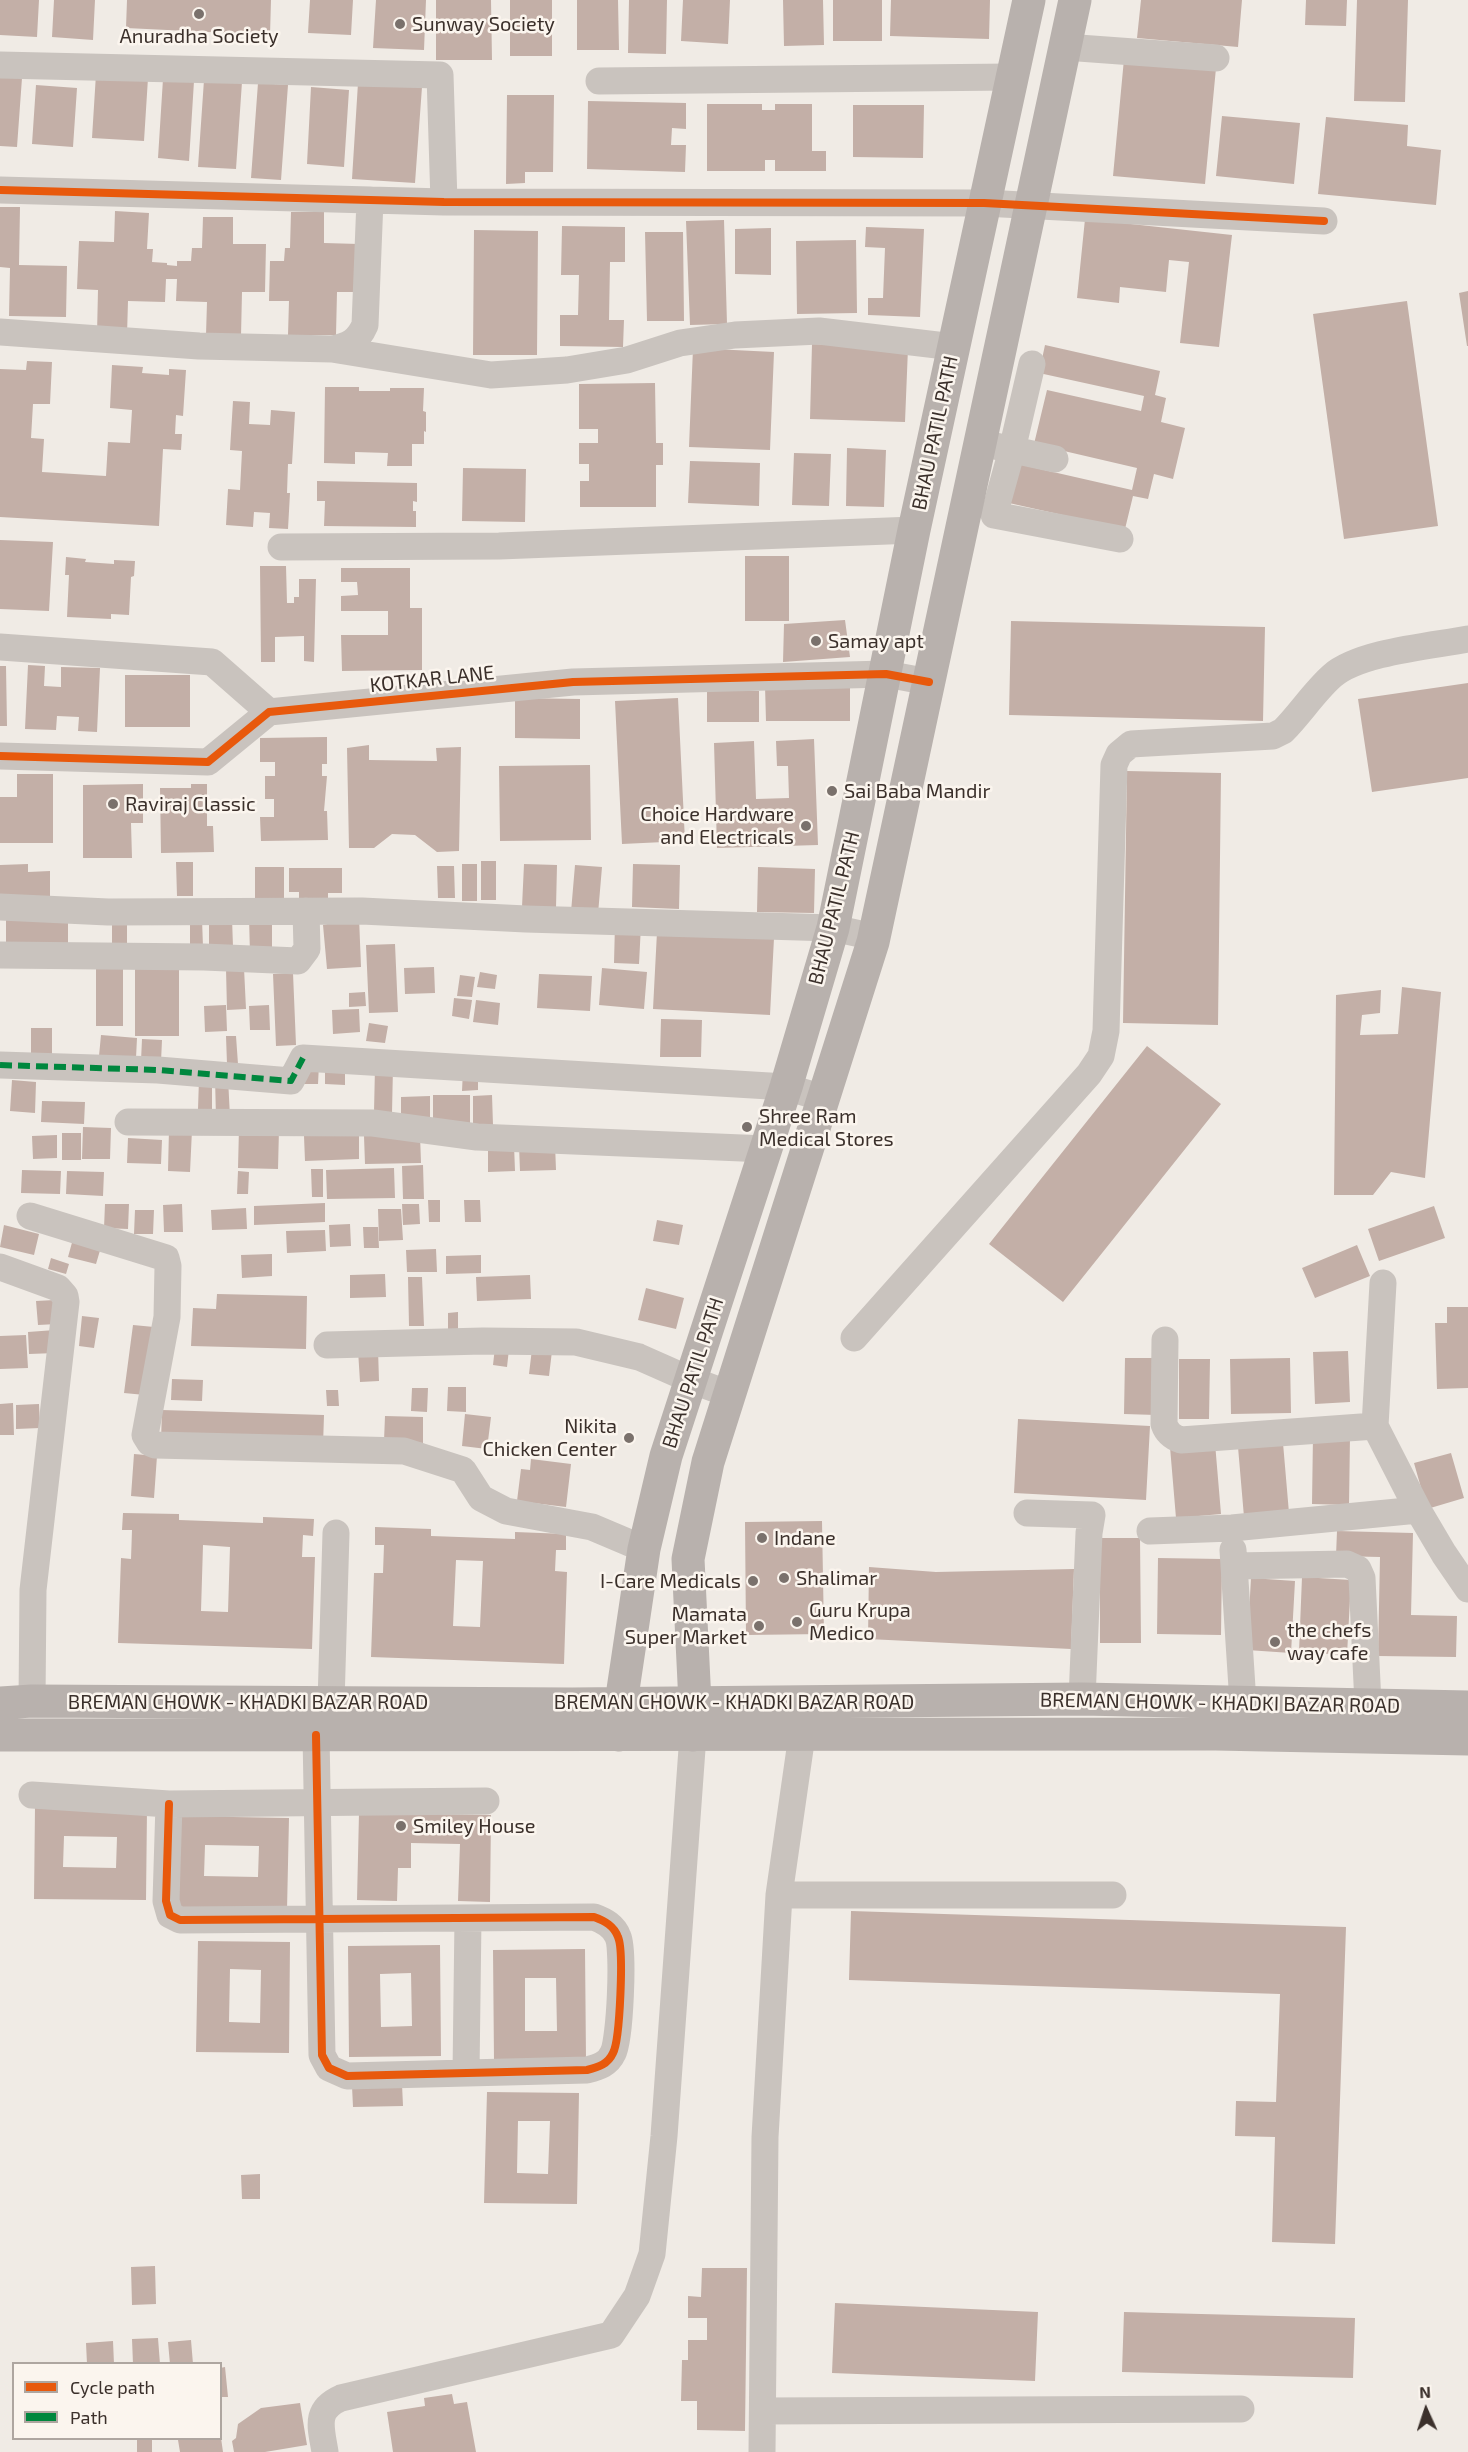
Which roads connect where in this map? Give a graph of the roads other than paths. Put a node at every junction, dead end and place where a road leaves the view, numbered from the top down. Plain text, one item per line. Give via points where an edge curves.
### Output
1 (1029, 0) edge
2 (1076, 0) edge
3 (1065, 48) junction
4 (1216, 58) dead end
5 (0, 65) edge
6 (1012, 77) junction
7 (599, 81) dead end
8 (0, 190) edge
9 (370, 200) junction
10 (444, 202) junction
11 (984, 203) junction
12 (1030, 205) junction
13 (1324, 221) dead end
14 (0, 332) edge
15 (954, 346) junction
16 (332, 349) junction
17 (1032, 364) dead end
18 (979, 443) junction
19 (1012, 450) junction
20 (1055, 459) dead end
21 (914, 530) junction
22 (1120, 539) dead end
23 (281, 547) dead end
24 (1468, 639) edge
25 (0, 648) edge
26 (886, 674) junction
27 (929, 682) junction
28 (268, 712) junction
29 (0, 756) edge
30 (0, 907) edge
31 (306, 911) junction
32 (833, 928) junction
33 (874, 937) junction
34 (0, 955) edge
35 (0, 1065) edge
36 (786, 1087) junction
37 (823, 1098) junction
38 (128, 1122) dead end
39 (766, 1149) junction
40 (748, 1204) junction
41 (786, 1215) junction
42 (30, 1216) dead end
43 (0, 1267) edge
44 (1383, 1283) dead end
45 (854, 1338) dead end
46 (1165, 1340) dead end
47 (327, 1345) dead end
48 (691, 1380) junction
49 (729, 1394) junction
50 (1375, 1426) junction
51 (1418, 1510) junction
52 (1027, 1514) dead end
53 (1232, 1528) junction
54 (1150, 1532) dead end
55 (336, 1533) dead end
56 (644, 1549) junction
57 (1234, 1566) junction
58 (1468, 1589) edge
59 (1082, 1699) junction
60 (32, 1701) junction
61 (0, 1703) edge
62 (331, 1703) junction
63 (695, 1703) junction
64 (1243, 1703) junction
65 (1368, 1704) junction
66 (1468, 1707) edge
67 (620, 1719) junction
68 (34, 1734) junction
69 (0, 1735) edge
70 (316, 1735) junction
71 (693, 1735) junction
72 (802, 1735) junction
73 (1468, 1739) edge
74 (32, 1795) dead end
75 (486, 1801) dead end
76 (317, 1803) junction
77 (170, 1804) junction
78 (779, 1895) junction
79 (1113, 1895) dead end
80 (468, 1918) junction
81 (319, 1920) junction
82 (466, 2073) junction
83 (1241, 2409) dead end
84 (764, 2411) junction
85 (325, 2452) edge
86 (762, 2452) edge

1 - 6 main road, BHAU PATIL PATH
2 - 3 main road, BHAU PATIL PATH
3 - 4 street
3 - 12 main road, BHAU PATIL PATH
5 - 10 street via 440,75
6 - 7 street
6 - 11 main road, BHAU PATIL PATH
8 - 9 street
9 - 10 street
9 - 16 street via 365,325 355,342
10 - 11 street
11 - 12 street
11 - 15 main road, BHAU PATIL PATH
12 - 13 street
12 - 18 main road, BHAU PATIL PATH
14 - 16 street via 199,346
15 - 16 street via 819,331 735,335 680,343 627,360 567,370 491,375
15 - 21 main road, BHAU PATIL PATH
17 - 19 street
18 - 19 street
18 - 27 main road, BHAU PATIL PATH
19 - 20 street
19 - 22 street via 994,515
21 - 23 street via 499,546
21 - 26 main road, BHAU PATIL PATH
24 - 45 street via 1345,666 1283,731 1272,736 1131,744 1119,754 1114,765 1106,1031 1101,1056
25 - 28 street via 212,662
26 - 27 street, KOTKAR LANE
26 - 28 street, KOTKAR LANE via 573,682
26 - 32 main road, BHAU PATIL PATH
27 - 33 main road, BHAU PATIL PATH
28 - 29 street via 208,762
30 - 31 street via 108,912
31 - 32 street
31 - 34 street via 307,949 298,961
32 - 33 street
32 - 36 main road, BHAU PATIL PATH
33 - 37 main road, BHAU PATIL PATH
35 - 36 street via 158,1070 291,1081 303,1058
36 - 37 street
36 - 39 main road, BHAU PATIL PATH
37 - 41 main road, BHAU PATIL PATH
38 - 39 street via 373,1122 477,1137
39 - 40 main road, BHAU PATIL PATH
40 - 41 main road
40 - 48 main road, BHAU PATIL PATH
41 - 49 main road, BHAU PATIL PATH
42 - 56 street via 166,1258 167,1317 145,1435 150,1443 404,1451 463,1470 481,1498 506,1511 592,1527
43 - 60 street via 58,1288 66,1302 33,1590
44 - 50 street
46 - 50 street via 1164,1424 1175,1438
47 - 48 street via 576,1342 639,1357
48 - 49 street
48 - 56 main road, BHAU PATIL PATH via 666,1456
49 - 63 main road, BHAU PATIL PATH via 708,1462 688,1559
50 - 51 street
51 - 53 street
51 - 58 street
52 - 59 street via 1092,1515
53 - 54 street
53 - 57 street
55 - 62 street
56 - 67 main road, BHAU PATIL PATH
57 - 64 street
57 - 65 street via 1347,1564 1358,1569 1362,1578
59 - 63 main road, BREMAN CHOWK - KHADKI BAZAR ROAD
59 - 64 main road, BREMAN CHOWK - KHADKI BAZAR ROAD
60 - 61 main road, BREMAN CHOWK - KHADKI BAZAR ROAD
60 - 62 main road, BREMAN CHOWK - KHADKI BAZAR ROAD
60 - 68 main road
62 - 67 main road, BREMAN CHOWK - KHADKI BAZAR ROAD
63 - 67 main road, BREMAN CHOWK - KHADKI BAZAR ROAD
63 - 71 main road, BHAU PATIL PATH
64 - 65 main road, BREMAN CHOWK - KHADKI BAZAR ROAD
65 - 66 main road, BREMAN CHOWK - KHADKI BAZAR ROAD
67 - 70 main road, BREMAN CHOWK - KHADKI BAZAR ROAD
67 - 71 main road, BREMAN CHOWK - KHADKI BAZAR ROAD
68 - 69 main road, BREMAN CHOWK - KHADKI BAZAR ROAD
68 - 70 main road, BREMAN CHOWK - KHADKI BAZAR ROAD
70 - 76 street
71 - 72 main road, BREMAN CHOWK - KHADKI BAZAR ROAD
71 - 85 street via 664,2136 652,2254 637,2296 611,2335 333,2402 325,2408 320,2425
72 - 73 main road, BREMAN CHOWK - KHADKI BAZAR ROAD via 1215,1734
72 - 78 street
74 - 77 street
75 - 76 street
76 - 77 street
76 - 81 street
77 - 81 street via 166,1901 174,1918
78 - 79 street
78 - 84 street via 765,2137
80 - 81 street
80 - 82 street
80 - 82 street via 594,1917 612,1927 621,1947 617,2042 607,2062 587,2070
81 - 82 street via 322,2055 329,2068 347,2076
83 - 84 street
84 - 86 street

